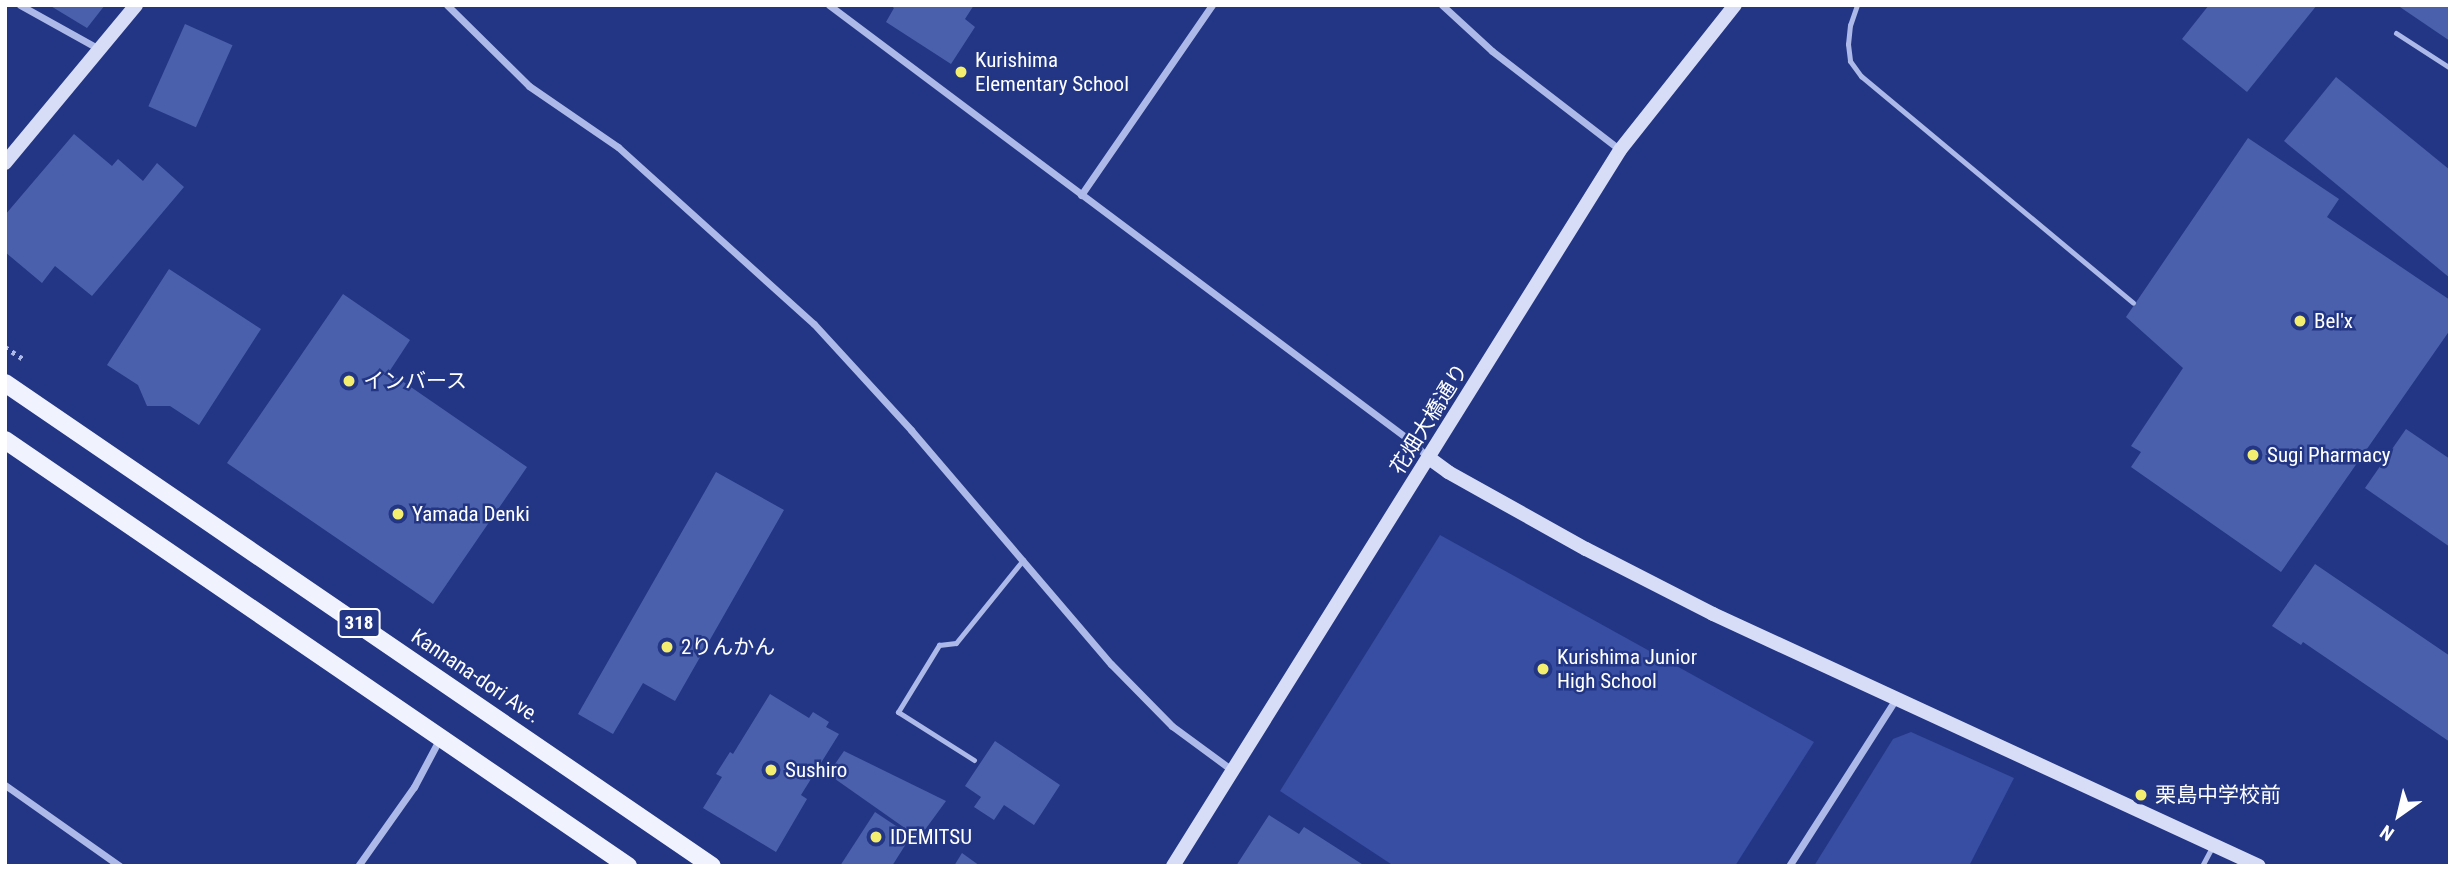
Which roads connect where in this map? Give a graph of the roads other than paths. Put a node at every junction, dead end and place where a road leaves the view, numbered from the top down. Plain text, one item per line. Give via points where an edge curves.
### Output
1 (20, 5) edge
2 (136, 5) edge
3 (447, 5) edge
4 (829, 5) edge
5 (1212, 5) edge
6 (1442, 5) edge
7 (1735, 5) edge
8 (1857, 5) edge
9 (2396, 33) dead end
10 (100, 49) junction
11 (2450, 68) edge
12 (1620, 150) junction
13 (5, 163) edge
14 (1080, 195) junction
15 (2133, 303) dead end
16 (5, 383) edge
17 (5, 440) edge
18 (1429, 458) junction
19 (1023, 560) junction
20 (1896, 699) junction
21 (440, 738) junction
22 (974, 760) dead end
23 (1232, 770) junction
24 (5, 785) edge
25 (2213, 844) junction
26 (120, 866) edge
27 (358, 866) edge
28 (628, 866) edge
29 (712, 866) edge
30 (1173, 866) edge
31 (1789, 866) edge
32 (2202, 866) edge
33 (2259, 866) edge

1 - 10 street
2 - 10 street
3 - 19 street via 529,86 618,147 814,324
4 - 14 street
5 - 14 street
6 - 12 street via 1492,51
7 - 12 street, 花畑大橋通り
8 - 15 lane via 1848,44 1850,61 1861,76
9 - 11 lane
10 - 13 street
12 - 18 street, 花畑大橋通り
14 - 18 street
16 - 29 main road, Kannana-dori Ave. / 318
17 - 21 main road, 318
18 - 20 street via 1598,555
18 - 23 street, 花畑大橋通り
19 - 22 lane via 956,643 939,645 898,712
19 - 23 street via 1111,664 1172,726
20 - 25 street
20 - 31 street
21 - 27 street via 414,787
21 - 28 main road, 318
23 - 30 street, 花畑大橋通り
24 - 26 street
25 - 32 lane
25 - 33 street

